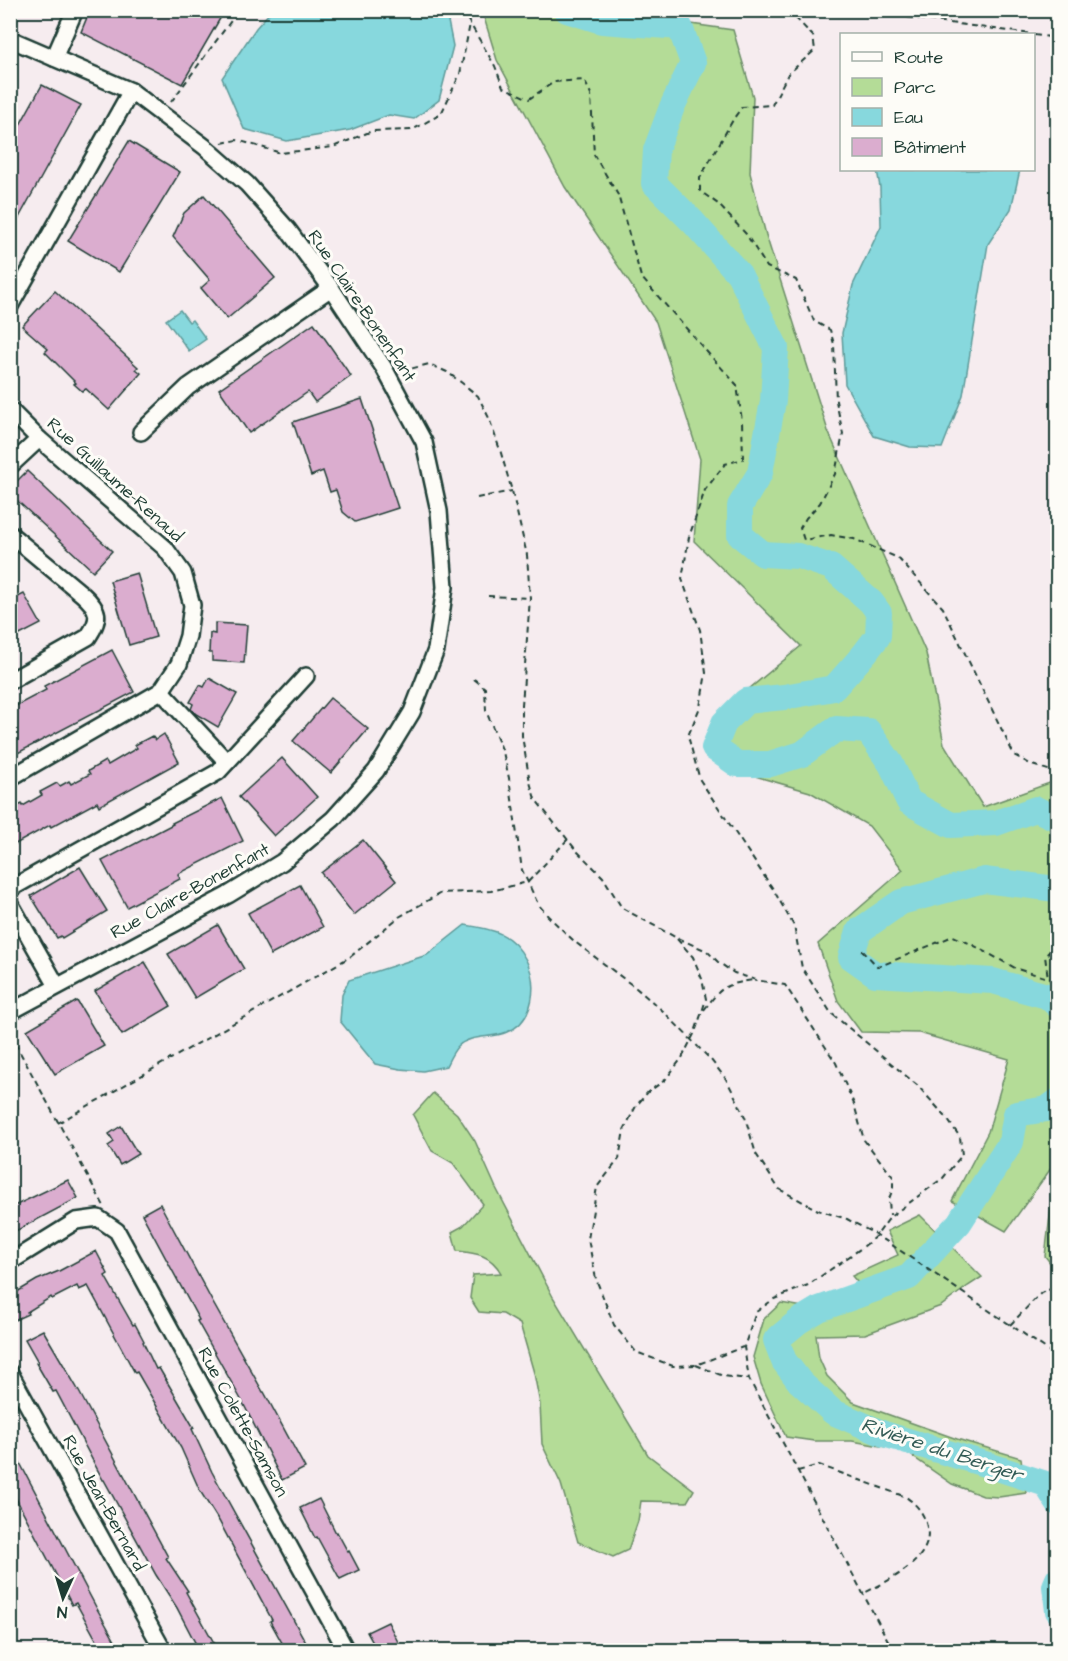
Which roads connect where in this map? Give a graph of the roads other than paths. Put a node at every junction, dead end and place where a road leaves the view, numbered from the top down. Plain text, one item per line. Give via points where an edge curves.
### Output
1 (75, 10) edge
2 (15, 42) edge
3 (54, 58) junction
4 (131, 91) junction
5 (331, 288) junction
6 (10, 306) edge
7 (10, 410) edge
8 (141, 432) dead end
9 (39, 439) junction
10 (10, 466) edge
11 (10, 534) edge
12 (306, 676) dead end
13 (10, 681) edge
14 (161, 691) junction
15 (227, 762) junction
16 (10, 778) edge
17 (10, 889) edge
18 (10, 903) edge
19 (57, 986) junction
20 (10, 1012) edge
21 (10, 1262) edge
22 (10, 1373) edge
23 (163, 1650) edge
24 (345, 1650) edge

1 - 3 street
2 - 3 street, Rue Claire-Bonenfant
3 - 4 street, Rue Claire-Bonenfant
4 - 5 street, Rue Claire-Bonenfant via 247,184
4 - 6 street
5 - 8 street via 188,387
5 - 19 street, Rue Claire-Bonenfant via 388,374 424,442 439,511 445,587 436,650 412,712 376,771 333,819 282,862
7 - 9 street, Rue Guillaume-Renaud
9 - 10 street
9 - 14 street, Rue Guillaume-Renaud via 165,548 183,573 192,605 188,636 179,664
11 - 13 street via 92,602 97,613 96,625 88,637
12 - 15 street
14 - 15 street
14 - 16 street, Rue Guillaume-Renaud
15 - 17 street via 218,772
18 - 19 street
19 - 20 street, Rue Claire-Bonenfant
21 - 24 street, Rue Colette-Samson via 76,1221 108,1225
22 - 23 street, Rue Jean-Bernard

